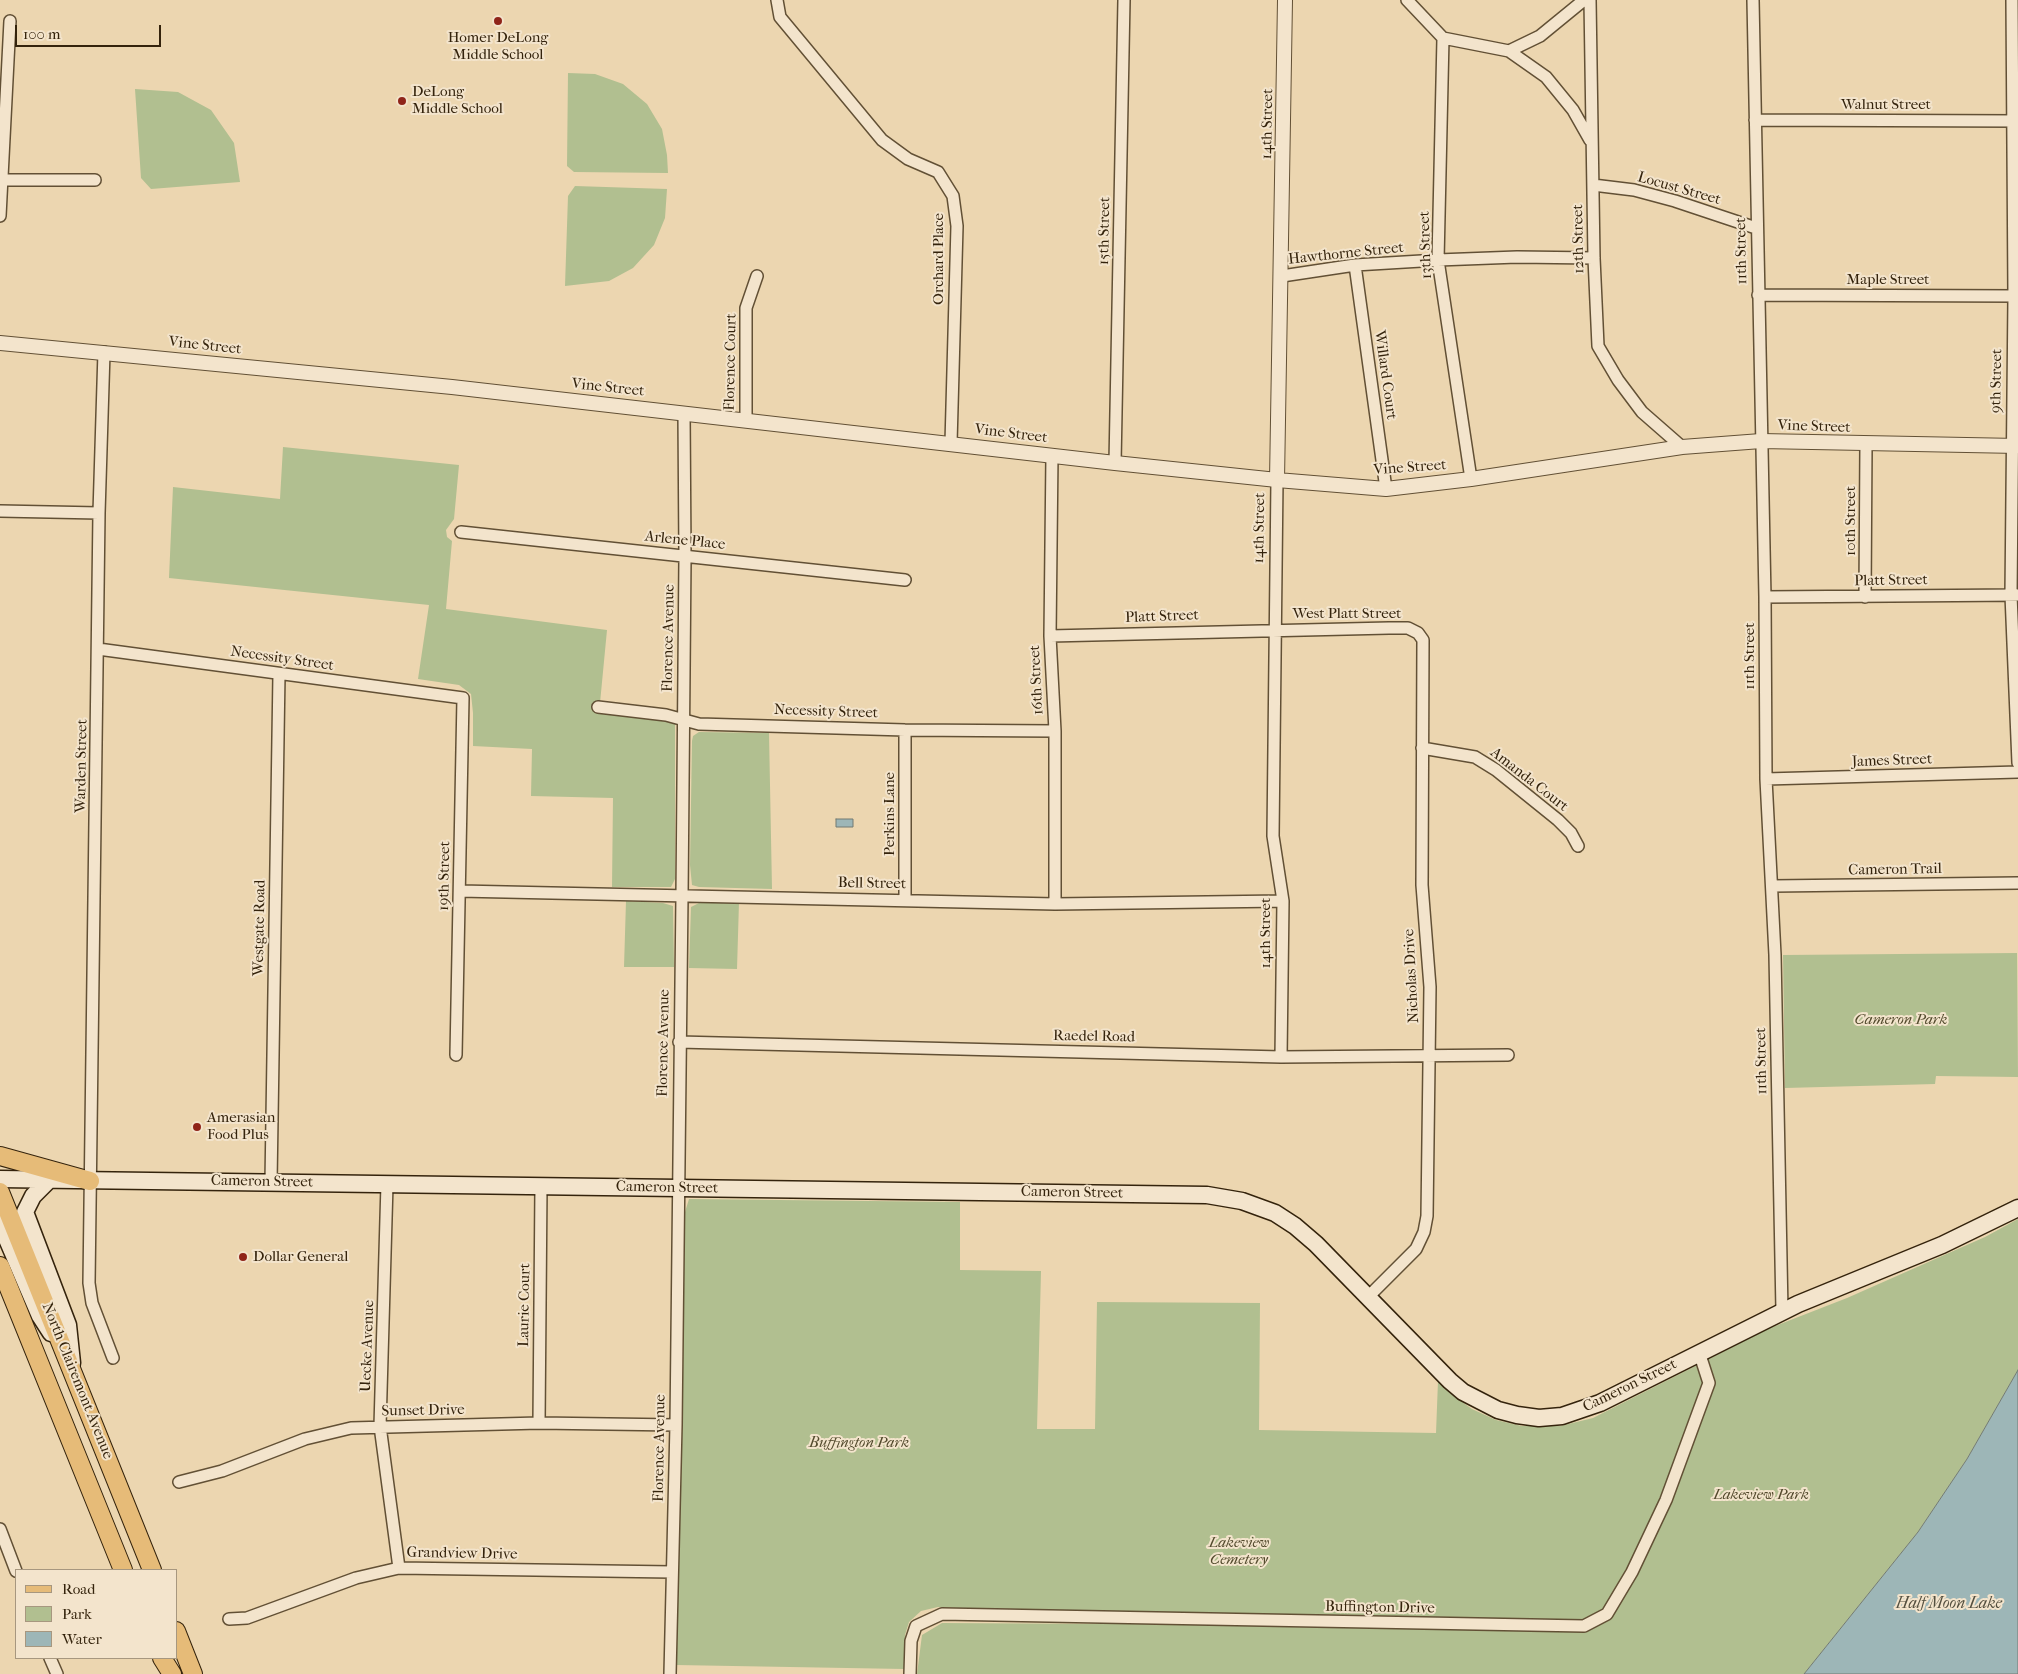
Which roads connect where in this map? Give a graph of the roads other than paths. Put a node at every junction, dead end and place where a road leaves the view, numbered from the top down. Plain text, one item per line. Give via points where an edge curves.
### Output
1 (777, 0) edge
2 (1124, 0) edge
3 (1286, 0) edge
4 (1407, 0) edge
5 (1584, 0) edge
6 (1590, 0) edge
7 (1753, 0) edge
8 (2012, 0) edge
9 (10, 21) dead end
10 (1443, 38) junction
11 (1509, 51) junction
12 (1755, 120) junction
13 (2015, 120) edge
14 (1591, 141) junction
15 (2, 180) junction
16 (95, 180) dead end
17 (1593, 184) junction
18 (0, 216) edge
19 (1756, 228) junction
20 (1594, 258) junction
21 (1438, 260) junction
22 (1355, 265) junction
23 (758, 276) dead end
24 (1282, 276) junction
25 (1758, 295) junction
26 (2016, 296) edge
27 (0, 343) edge
28 (104, 352) junction
29 (684, 413) junction
30 (746, 420) junction
31 (1761, 441) junction
32 (951, 443) junction
33 (1866, 444) junction
34 (2015, 446) edge
35 (1682, 447) junction
36 (1052, 455) junction
37 (1115, 463) junction
38 (1471, 479) junction
39 (1277, 480) junction
40 (1386, 489) junction
41 (0, 511) edge
42 (99, 513) junction
43 (461, 532) dead end
44 (685, 557) junction
45 (905, 580) dead end
46 (2014, 595) edge
47 (1765, 597) junction
48 (1865, 597) junction
49 (1274, 629) junction
50 (1418, 633) joint
51 (1050, 636) junction
52 (98, 649) junction
53 (279, 674) junction
54 (463, 698) joint
55 (598, 707) dead end
56 (683, 719) junction
57 (905, 730) junction
58 (1055, 730) junction
59 (1422, 748) junction
60 (2018, 763) edge
61 (2018, 772) edge
62 (1766, 779) junction
63 (1578, 846) dead end
64 (2018, 883) edge
65 (1772, 886) junction
66 (460, 891) junction
67 (682, 896) junction
68 (904, 899) junction
69 (1283, 901) junction
70 (1055, 904) junction
71 (679, 1042) junction
72 (456, 1055) dead end
73 (1430, 1055) junction
74 (1508, 1055) dead end
75 (1281, 1057) junction
76 (0, 1156) edge
77 (0, 1179) edge
78 (49, 1180) junction
79 (90, 1181) junction
80 (271, 1182) junction
81 (387, 1184) junction
82 (541, 1186) junction
83 (678, 1188) junction
84 (0, 1192) edge
85 (2018, 1208) edge
86 (0, 1223) edge
87 (0, 1266) edge
88 (1368, 1297) junction
89 (1782, 1311) junction
90 (1700, 1352) junction
91 (66, 1356) junction
92 (113, 1358) dead end
93 (73, 1372) junction
94 (539, 1423) junction
95 (676, 1425) junction
96 (380, 1426) junction
97 (179, 1482) dead end
98 (0, 1529) edge
99 (399, 1568) junction
100 (15, 1569) edge
101 (123, 1569) edge
102 (152, 1569) edge
103 (672, 1572) junction
104 (229, 1620) dead end
105 (178, 1636) edge
106 (50, 1659) edge
107 (157, 1659) edge
108 (163, 1659) edge
109 (56, 1674) edge
110 (163, 1674) edge
111 (172, 1674) edge
112 (193, 1674) edge
113 (670, 1674) edge
114 (910, 1674) edge

1 - 32 street, Orchard Place via 780,16 882,140 908,159 938,172 953,196 956,226
2 - 37 street, 15th Street
3 - 24 street, 14th Street
4 - 10 street
5 - 11 street via 1540,36
6 - 14 street, 12th Street
7 - 12 street, 11th Street
8 - 13 street, 9th Street
9 - 15 street
10 - 11 street
10 - 21 street, 13th Street
11 - 14 street via 1546,77 1573,110
12 - 13 street, Walnut Street
12 - 19 street, 11th Street
13 - 26 street, 9th Street
14 - 17 street, 12th Street
15 - 16 street
15 - 18 street
17 - 19 street, Locust Street via 1634,190
17 - 20 street, 12th Street
19 - 25 street, 11th Street
20 - 21 street, Hawthorne Street
20 - 35 street, 12th Street via 1598,346 1642,412
21 - 22 street, Hawthorne Street
21 - 38 street, 13th Street
22 - 24 street, Hawthorne Street
22 - 40 street, Willard Court
23 - 30 street, Florence Court via 746,308
24 - 39 street, 14th Street
25 - 26 street, Maple Street
25 - 31 street, 11th Street
26 - 34 street, 9th Street
27 - 28 street, Vine Street
28 - 29 street, Vine Street
28 - 42 street, Warden Street
29 - 30 street, Vine Street
29 - 44 street, Florence Avenue
30 - 32 street, Vine Street
31 - 33 street, Vine Street
31 - 35 street, Vine Street
31 - 47 street, 11th Street
32 - 36 street, Vine Street
33 - 34 street, Vine Street
33 - 48 street, 10th Street
34 - 46 street, 9th Street
35 - 38 street, Vine Street
36 - 37 street, Vine Street
36 - 51 street, 16th Street
37 - 39 street, Vine Street
38 - 40 street, Vine Street
39 - 40 street, Vine Street
39 - 49 street, 14th Street
41 - 42 street
42 - 52 street, Warden Street
43 - 44 street, Arlene Place
44 - 45 street, Arlene Place
44 - 56 street, Florence Avenue
46 - 48 street, Platt Street
46 - 60 street, 9th Street
47 - 48 street, Platt Street
47 - 62 street, 11th Street
49 - 50 street, West Platt Street via 1408,628
49 - 51 street, Platt Street
49 - 69 street, 14th Street via 1273,836
50 - 59 street, Nicholas Drive via 1423,640
51 - 58 street, 16th Street
52 - 53 street, Necessity Street
52 - 79 street, Warden Street
53 - 54 street, Necessity Street
53 - 80 street, Westgate Road
54 - 66 street, 19th Street
55 - 56 street, Necessity Street
56 - 57 street, Necessity Street via 699,724
56 - 67 street, Florence Avenue
57 - 58 street, Necessity Street
57 - 68 street, Perkins Lane
58 - 70 street, 16th Street
59 - 63 street, Amanda Court via 1476,757 1558,820
59 - 73 street, Nicholas Drive via 1422,885 1429,964
61 - 62 street, James Street
62 - 65 street, 11th Street
64 - 65 street, Cameron Trail
65 - 89 street, 11th Street
66 - 67 street, Bell Street
66 - 72 street, 19th Street
67 - 68 street, Bell Street
67 - 71 street, Florence Avenue
68 - 70 street, Bell Street
69 - 70 street, Bell Street
69 - 75 street, 14th Street
71 - 75 street, Raedel Road
71 - 83 street, Florence Avenue
73 - 74 street, Raedel Road
73 - 75 street, Raedel Road
73 - 88 street, Nicholas Drive via 1424,1232 1416,1249
76 - 79 main road
77 - 78 main road, Cameron Street
78 - 79 main road, Cameron Street
78 - 93 main road via 33,1196 25,1212 68,1325
79 - 80 main road, Cameron Street
79 - 92 street, Warden Street via 89,1283 92,1303
80 - 81 main road, Cameron Street
81 - 82 main road, Cameron Street
81 - 96 street, Uecke Avenue
82 - 83 main road, Cameron Street
82 - 94 street, Laurie Court
83 - 88 main road, Cameron Street via 1207,1195 1233,1199 1275,1213 1295,1226
83 - 95 street, Florence Avenue
84 - 91 main road, North Clairemont Avenue
85 - 89 main road, Cameron Street via 1942,1245
86 - 91 main road via 40,1316
87 - 101 main road, North Clairemont Avenue
88 - 90 main road, Cameron Street via 1463,1392 1498,1410 1517,1415 1539,1418 1581,1411
89 - 90 main road, Cameron Street
90 - 114 street, Buffington Drive via 1709,1383 1666,1500 1632,1572 1607,1614 1584,1626 942,1614 916,1626 911,1642
91 - 93 main road, North Clairemont Avenue
93 - 102 main road, North Clairemont Avenue
94 - 95 street, Sunset Drive
94 - 96 street, Sunset Drive
95 - 103 street, Florence Avenue
96 - 97 street, Sunset Drive via 351,1428 305,1439 222,1471
96 - 99 street, Uecke Avenue
98 - 100 street
99 - 103 street, Grandview Drive
99 - 104 street, Grandview Drive via 356,1578 247,1618
103 - 113 street, Florence Avenue
105 - 112 main road
106 - 109 street
107 - 110 main road
108 - 111 main road

